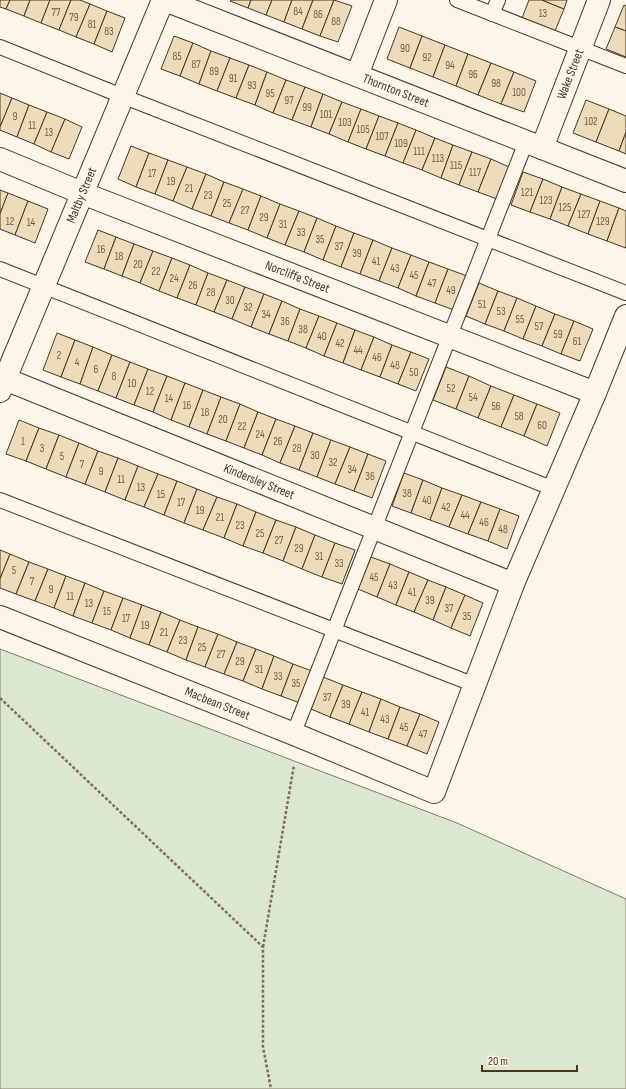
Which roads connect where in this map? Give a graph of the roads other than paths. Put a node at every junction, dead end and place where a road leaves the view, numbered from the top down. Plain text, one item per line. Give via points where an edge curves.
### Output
1 (164, 0) edge
2 (386, 0) edge
3 (457, 0) edge
4 (498, 0) edge
5 (599, 0) edge
6 (492, 14) junction
7 (0, 47) edge
8 (580, 49) junction
9 (626, 66) edge
10 (357, 75) junction
11 (122, 96) junction
12 (534, 145) junction
13 (0, 159) edge
14 (626, 181) edge
15 (82, 193) junction
16 (488, 239) junction
17 (0, 269) edge
18 (43, 287) junction
19 (626, 293) edge
20 (626, 316) edge
21 (450, 336) junction
22 (2, 385) edge
23 (595, 393) junction
24 (412, 433) junction
25 (554, 489) junction
26 (0, 500) edge
27 (375, 528) junction
28 (513, 584) junction
29 (0, 617) edge
30 (334, 631) junction
31 (475, 686) junction
32 (296, 736) junction

1 - 10 street, Thornton Street
1 - 11 street, Maltby Street
2 - 10 street
3 - 6 lane
4 - 6 lane
5 - 8 street, Wake Street
6 - 8 lane
7 - 11 lane
8 - 9 lane
8 - 12 street, Wake Street
10 - 12 street, Thornton Street
11 - 15 street, Maltby Street
11 - 16 lane
12 - 14 street, Thornton Street
12 - 16 lane
13 - 15 street, Norcliffe Street
15 - 18 street, Maltby Street
15 - 21 street, Norcliffe Street
16 - 19 lane
16 - 21 lane
17 - 18 lane
18 - 22 street, Maltby Street
18 - 24 lane
20 - 23 street
21 - 23 street, Norcliffe Street
21 - 24 lane
22 - 27 street, Kindersley Street
23 - 25 street
24 - 25 lane
24 - 27 lane
25 - 28 street
26 - 30 lane
27 - 28 street, Kindersley Street
27 - 30 lane
28 - 31 street
29 - 32 street, Macbean Street
30 - 31 lane
30 - 32 lane
31 - 32 street, Macbean Street via 434,792

